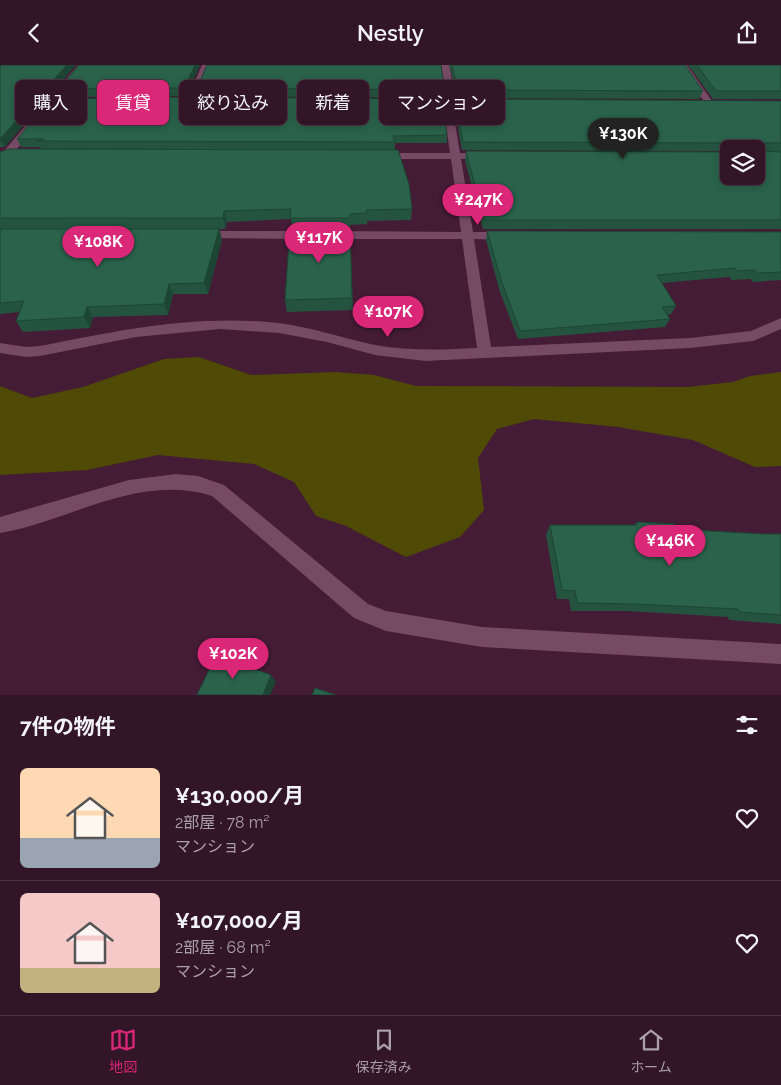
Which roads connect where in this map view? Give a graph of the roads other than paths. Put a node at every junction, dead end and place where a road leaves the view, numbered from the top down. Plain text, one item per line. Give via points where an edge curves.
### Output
1 (82, 65) edge
2 (206, 65) edge
3 (445, 65) edge
4 (683, 65) edge
5 (199, 80) edge
6 (447, 80) edge
7 (710, 104) edge
8 (452, 125) edge
9 (8, 154) edge
10 (366, 156) edge
11 (455, 156) junction
12 (494, 156) edge
13 (189, 235) edge
14 (466, 236) junction
15 (516, 236) edge
16 (781, 323) edge
17 (0, 348) edge
18 (484, 353) junction
19 (0, 525) edge
20 (781, 654) edge

1 - 9 street
2 - 5 street
3 - 6 street
4 - 7 street
8 - 11 street
10 - 11 street
11 - 12 street
11 - 14 street
13 - 14 street
14 - 15 street
14 - 18 street
16 - 18 street via 753,336 690,343
17 - 18 street via 40,351 136,332 220,324 288,330 399,355
19 - 20 street via 132,488 167,482 205,485 218,490 361,611 386,621 482,637

